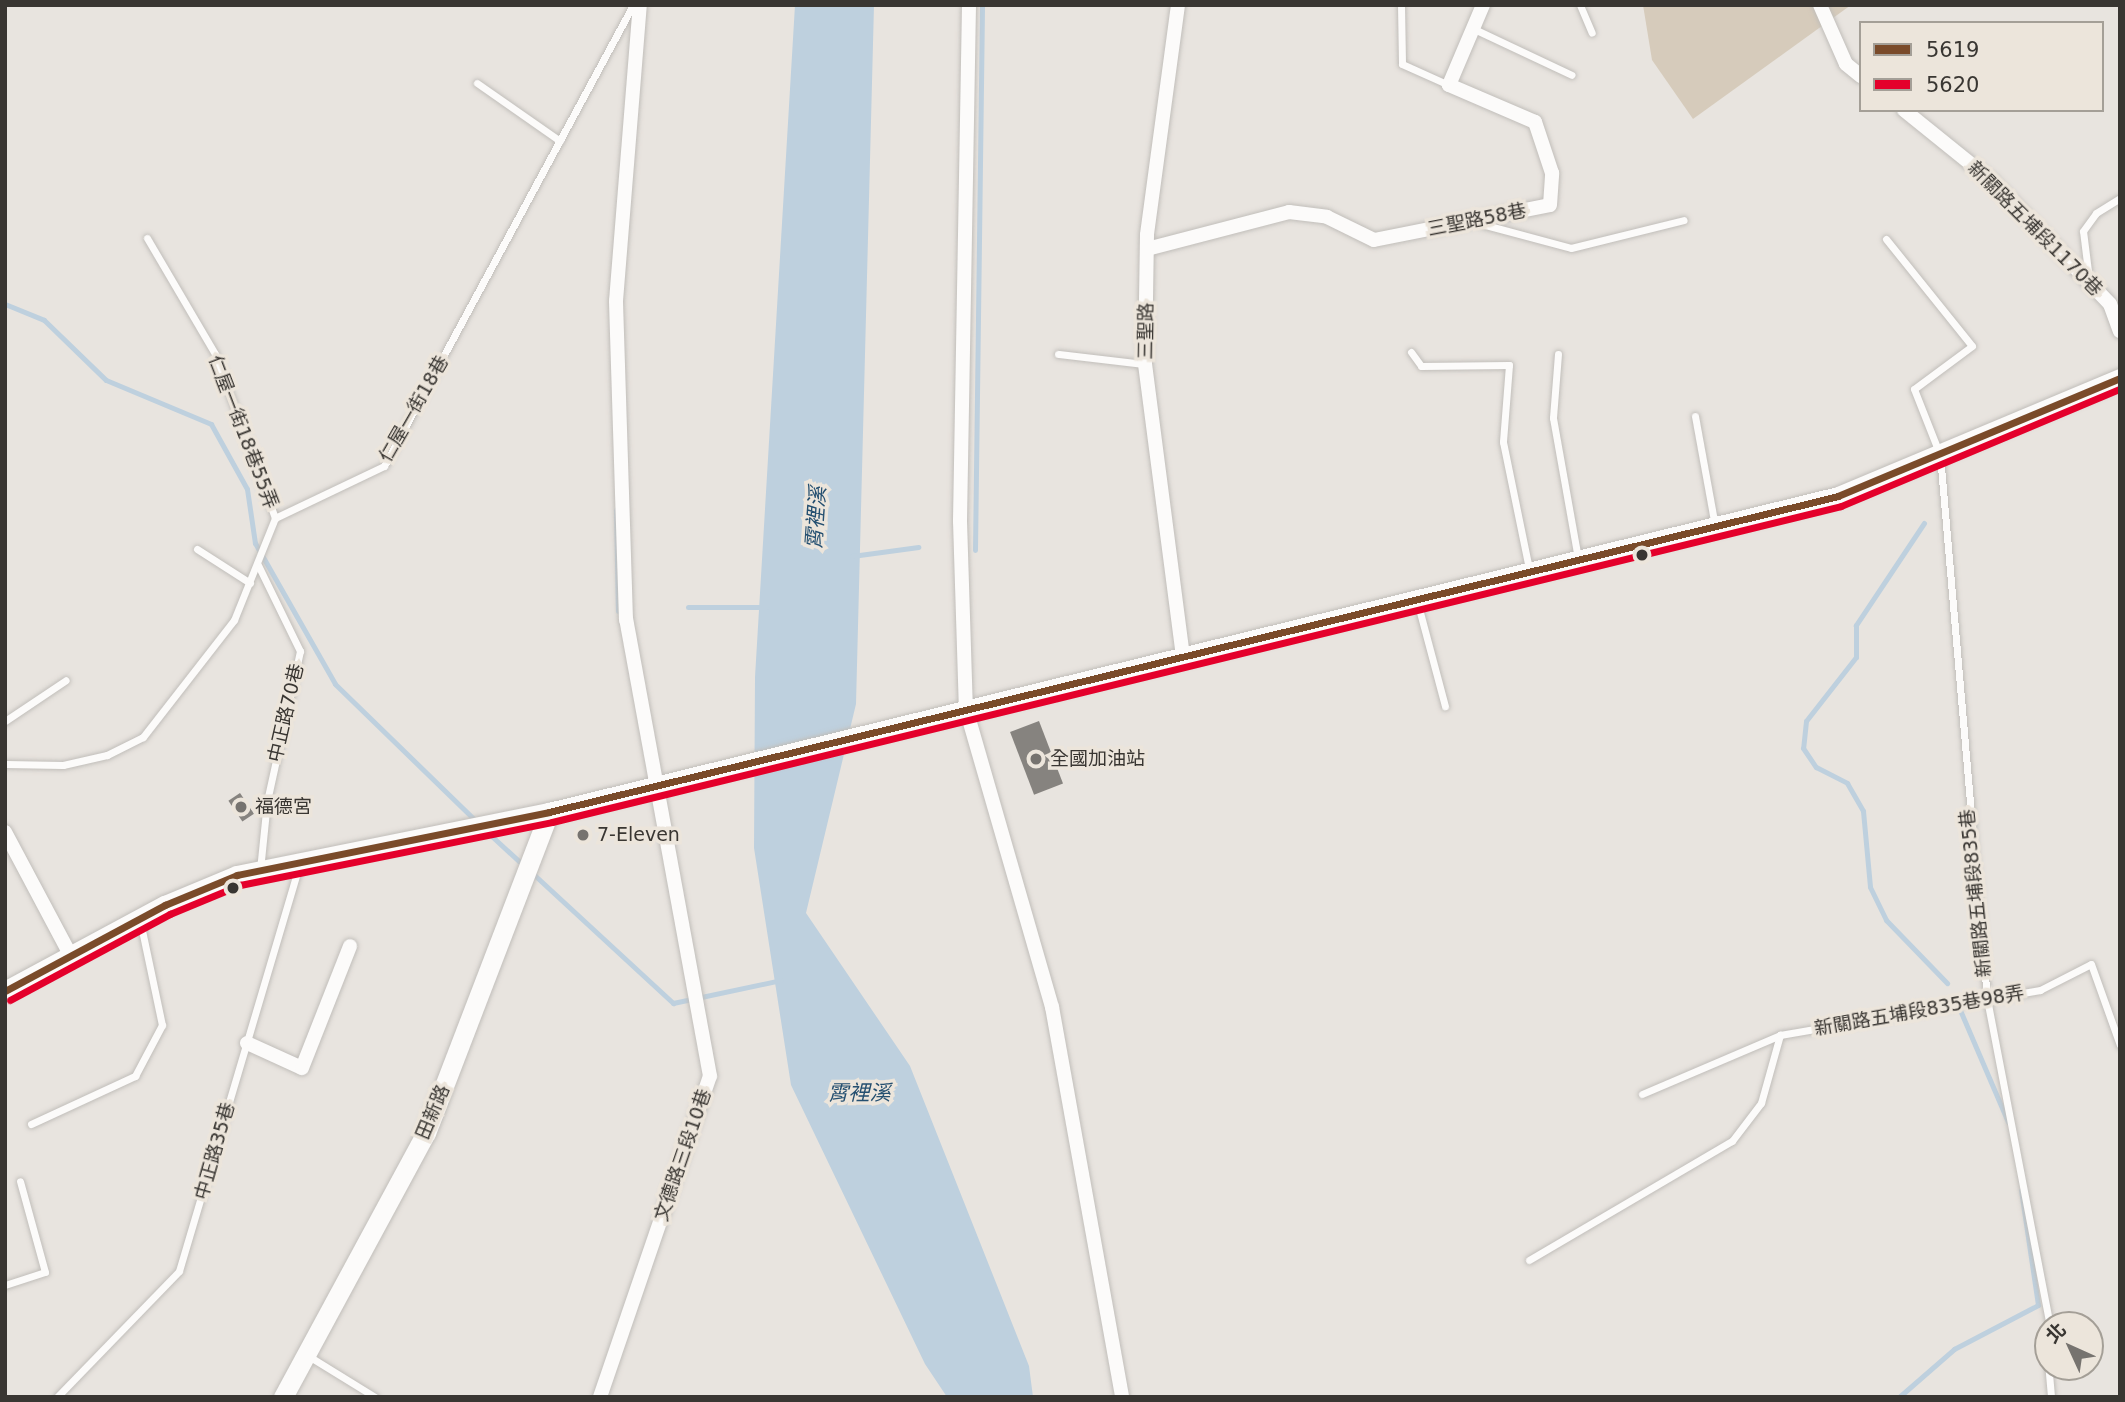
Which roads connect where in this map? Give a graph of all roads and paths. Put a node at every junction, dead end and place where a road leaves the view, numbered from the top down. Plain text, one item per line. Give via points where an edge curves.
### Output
1 (633, 5) edge
2 (640, 5) edge
3 (969, 5) edge
4 (1178, 5) edge
5 (1401, 5) edge
6 (1483, 5) edge
7 (1580, 5) edge
8 (1821, 5) edge
9 (1472, 28) junction
10 (1592, 33) dead end
11 (1859, 74) edge
12 (1572, 75) dead end
13 (477, 82) dead end
14 (1449, 85) junction
15 (1906, 112) edge
16 (560, 141) junction
17 (2120, 198) edge
18 (1684, 220) dead end
19 (1471, 221) junction
20 (147, 238) dead end
21 (1886, 239) dead end
22 (1147, 249) junction
23 (2089, 280) junction
24 (2120, 331) edge
25 (1411, 352) dead end
26 (1058, 354) dead end
27 (1558, 354) dead end
28 (1145, 364) junction
29 (2120, 378) edge
30 (1695, 416) dead end
31 (1940, 455) junction
32 (275, 518) junction
33 (1715, 527) junction
34 (197, 549) dead end
35 (1578, 561) junction
36 (258, 565) junction
37 (1530, 573) junction
38 (250, 583) junction
39 (1417, 600) junction
40 (1183, 657) junction
41 (66, 680) dead end
42 (1445, 706) dead end
43 (966, 709) junction
44 (5, 721) edge
45 (5, 764) edge
46 (654, 783) junction
47 (549, 812) junction
48 (5, 832) edge
49 (300, 862) junction
50 (260, 870) junction
51 (139, 919) junction
52 (349, 946) dead end
53 (71, 956) junction
54 (5, 991) edge
55 (1987, 999) junction
56 (1780, 1035) junction
57 (247, 1043) junction
58 (2120, 1045) edge
59 (1642, 1094) dead end
60 (31, 1124) dead end
61 (20, 1181) dead end
62 (1529, 1260) dead end
63 (5, 1285) edge
64 (2047, 1311) edge
65 (306, 1354) junction
66 (57, 1397) edge
67 (283, 1397) edge
68 (375, 1397) edge
69 (600, 1397) edge
70 (1122, 1397) edge

1 - 16 lane, 仁屋一街18巷
2 - 46 street, 文德路三段10巷 via 616,301 626,620
3 - 43 street via 960,521
4 - 22 street, 三聖路
5 - 14 lane via 1402,64
6 - 9 street
7 - 10 lane
8 - 11 street via 1846,64
9 - 12 lane
9 - 14 street
13 - 16 lane
14 - 19 street, 三聖路58巷 via 1535,122 1552,173 1550,205
15 - 23 street, 新關路五埔段1170巷 via 1992,181
16 - 32 lane, 仁屋一街18巷 via 384,466
17 - 23 lane via 2096,213 2083,231
18 - 19 lane via 1571,248
19 - 22 street, 三聖路58巷 via 1374,240 1327,217 1289,212
20 - 32 lane, 仁屋一街18巷55弄 via 215,354
21 - 31 lane, 新關路五埔段835巷 via 1972,346 1914,389
22 - 28 street, 三聖路
23 - 24 street, 新關路五埔段1170巷 via 2110,304
25 - 37 lane via 1421,366 1508,365 1503,442
26 - 28 lane
27 - 35 lane via 1553,418
28 - 40 street, 三聖路
29 - 31 main road
30 - 33 lane
31 - 33 main road via 1838,496
31 - 55 lane, 新關路五埔段835巷
32 - 36 lane
33 - 35 main road
34 - 38 lane
35 - 37 main road
36 - 38 lane
36 - 50 lane, 中正路70巷 via 300,650 267,801
37 - 39 main road
38 - 45 lane via 234,620 143,737 107,755 63,765
39 - 40 main road
39 - 42 lane
40 - 43 main road
41 - 44 lane
43 - 46 main road
43 - 70 street via 1052,1007
46 - 47 main road
46 - 69 street, 文德路三段10巷 via 710,1076
47 - 49 street
47 - 65 main road, 田新路 via 426,1133
48 - 53 street
49 - 50 street
49 - 57 lane, 中正路35巷
50 - 51 street
51 - 53 street
51 - 60 lane via 162,1025 135,1076
52 - 57 street via 302,1068
53 - 54 street
55 - 56 lane, 新關路五埔段835巷98弄
55 - 58 lane, 新關路五埔段835巷98弄 via 2040,990 2091,964
55 - 64 lane, 新關路五埔段835巷
56 - 59 lane, 新關路五埔段835巷98弄
56 - 62 lane via 1761,1103 1732,1141
57 - 66 lane, 中正路35巷 via 180,1271
61 - 63 lane via 46,1272
65 - 67 main road, 田新路
65 - 68 lane

